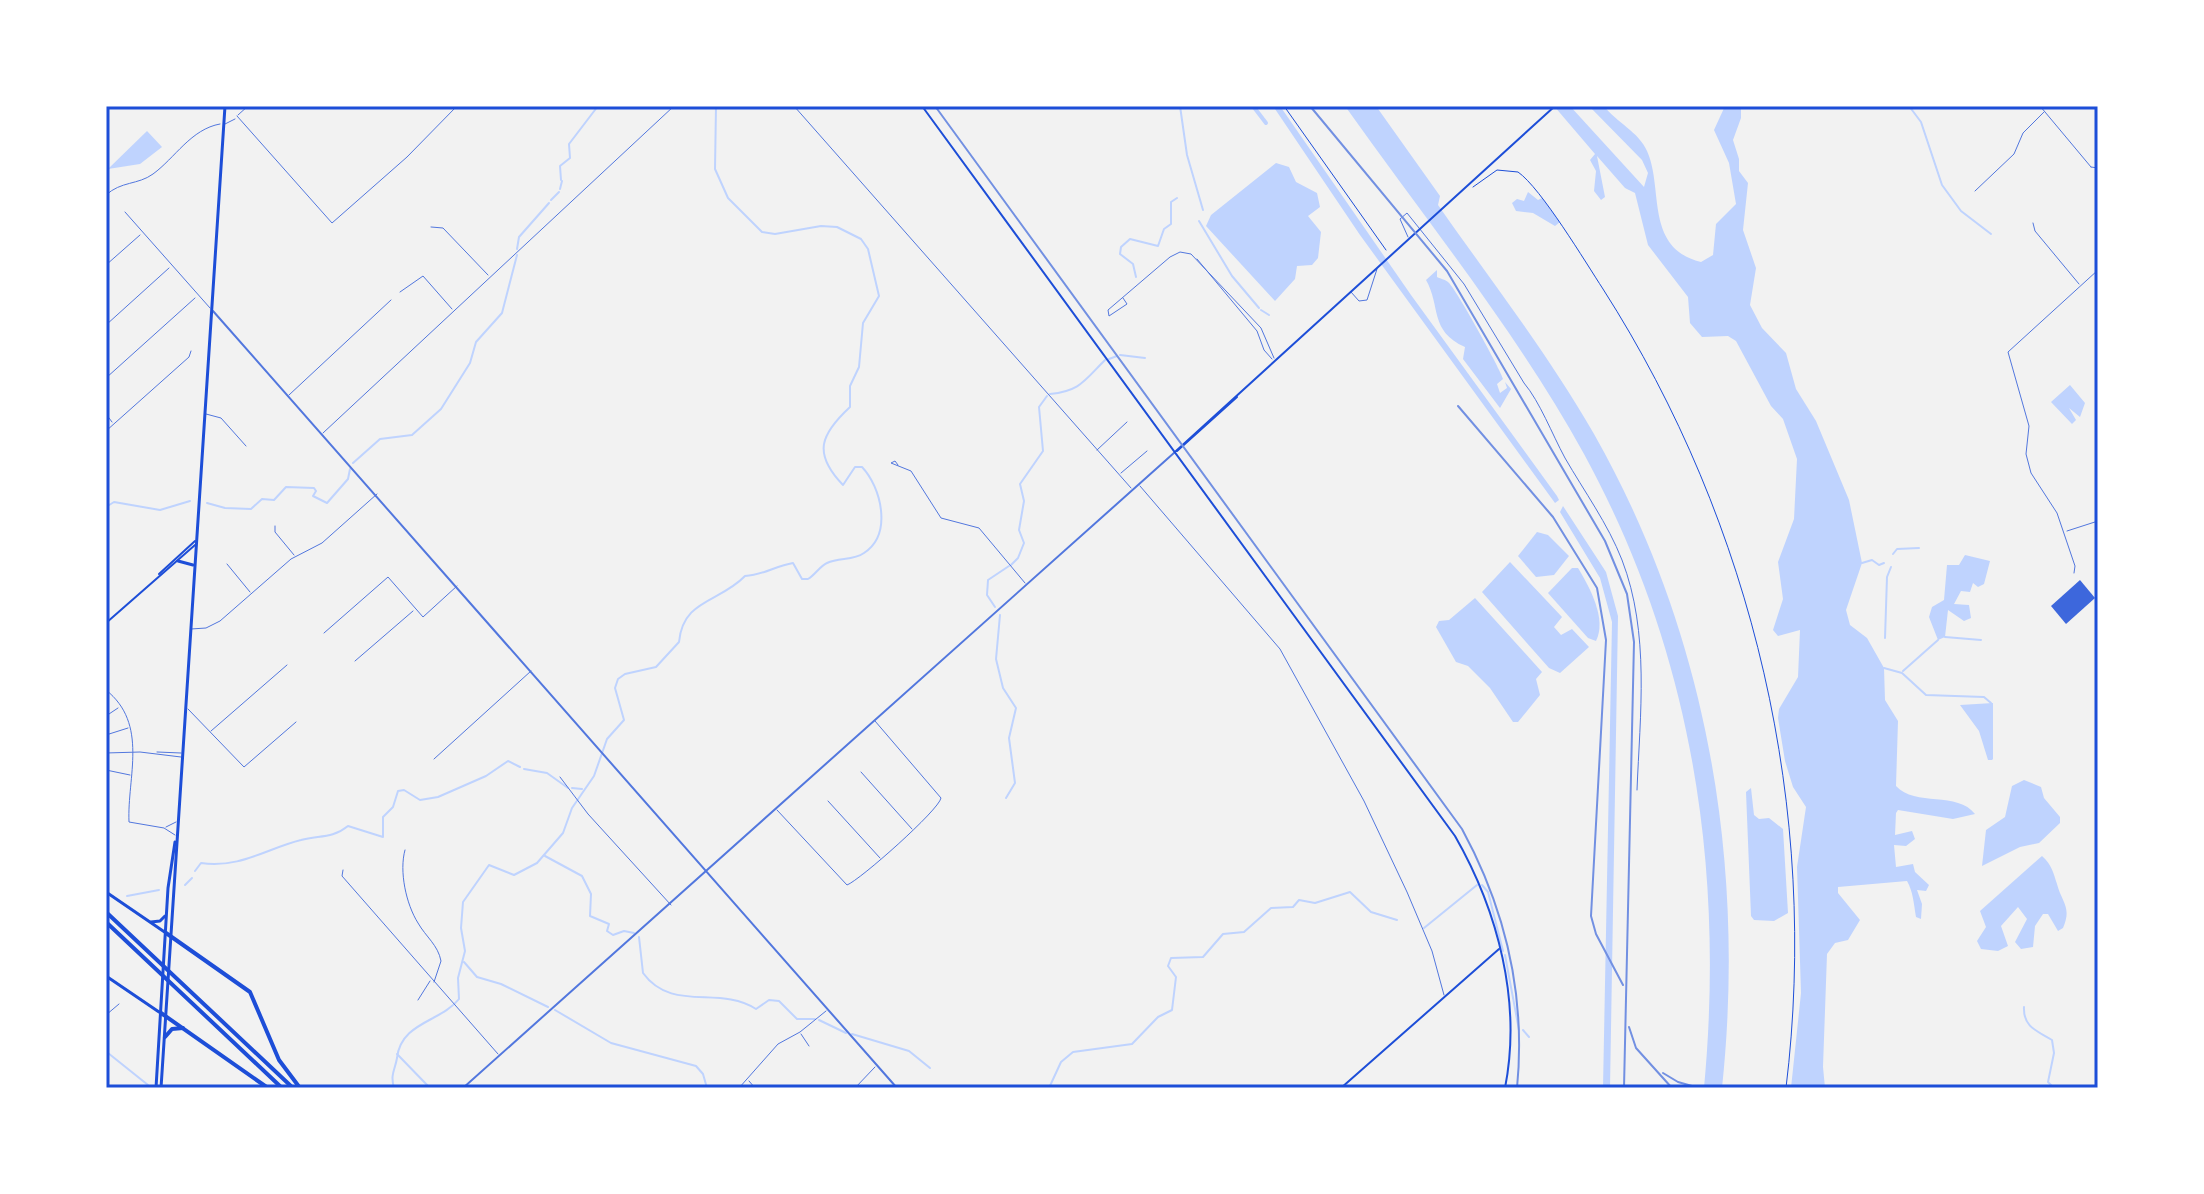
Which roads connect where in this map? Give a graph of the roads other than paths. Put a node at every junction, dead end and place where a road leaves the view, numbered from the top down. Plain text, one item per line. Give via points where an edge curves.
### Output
1 (225, 106) edge
2 (248, 106) edge
3 (457, 106) edge
4 (674, 106) edge
5 (794, 106) edge
6 (922, 106) edge
7 (1555, 106) edge
8 (2040, 106) edge
9 (2044, 112) junction
10 (237, 116) junction
11 (224, 124) junction
12 (2098, 168) edge
13 (1975, 191) dead end
14 (106, 195) edge
15 (125, 212) dead end
16 (2033, 223) dead end
17 (431, 227) dead end
18 (142, 233) junction
19 (106, 265) edge
20 (171, 266) junction
21 (2098, 270) edge
22 (490, 277) junction
23 (2080, 286) junction
24 (400, 292) dead end
25 (1351, 292) junction
26 (197, 297) junction
27 (213, 298) junction
28 (1123, 298) junction
29 (391, 300) dead end
30 (204, 302) junction
31 (212, 310) junction
32 (454, 311) junction
33 (221, 319) junction
34 (212, 323) junction
35 (106, 325) edge
36 (191, 351) dead end
37 (1275, 361) junction
38 (106, 378) edge
39 (289, 395) junction
40 (106, 414) edge
41 (205, 414) junction
42 (1127, 422) dead end
43 (114, 424) junction
44 (106, 431) edge
45 (323, 433) junction
46 (246, 446) dead end
47 (1097, 450) junction
48 (1147, 451) dead end
49 (1176, 451) junction
50 (898, 465) dead end
51 (1119, 475) junction
52 (1139, 484) junction
53 (1132, 490) junction
54 (377, 494) junction
55 (2098, 521) edge
56 (275, 526) dead end
57 (2064, 532) junction
58 (196, 542) junction
59 (295, 557) junction
60 (178, 561) junction
61 (227, 564) dead end
62 (194, 566) junction
63 (2074, 573) dead end
64 (159, 575) junction
65 (1027, 585) junction
66 (457, 586) junction
67 (252, 594) junction
68 (415, 609) junction
69 (106, 623) edge
70 (190, 630) junction
71 (324, 633) dead end
72 (355, 661) dead end
73 (287, 665) dead end
74 (531, 671) junction
75 (106, 690) edge
76 (184, 706) junction
77 (120, 707) junction
78 (106, 716) edge
79 (875, 721) junction
80 (296, 722) dead end
81 (130, 727) junction
82 (210, 732) junction
83 (106, 735) edge
84 (135, 752) junction
85 (106, 753) edge
86 (181, 755) junction
87 (434, 759) dead end
88 (106, 770) edge
89 (861, 772) dead end
90 (133, 776) junction
91 (560, 777) dead end
92 (1637, 790) dead end
93 (828, 801) dead end
94 (777, 810) junction
95 (176, 822) junction
96 (164, 828) junction
97 (912, 829) junction
98 (175, 835) junction
99 (175, 842) junction
100 (405, 850) dead end
101 (880, 858) junction
102 (343, 870) dead end
103 (708, 872) junction
104 (106, 892) edge
105 (671, 905) junction
106 (106, 912) edge
107 (167, 913) junction
108 (147, 920) junction
109 (106, 922) edge
110 (168, 935) junction
111 (1500, 948) junction
112 (106, 976) edge
113 (433, 981) junction
114 (1444, 995) junction
115 (418, 1000) dead end
116 (119, 1004) dead end
117 (828, 1009) junction
118 (106, 1015) edge
119 (163, 1015) junction
120 (184, 1029) junction
121 (800, 1032) junction
122 (165, 1037) junction
123 (809, 1046) dead end
124 (499, 1056) junction
125 (877, 1065) junction
126 (749, 1080) junction
127 (158, 1088) edge
128 (268, 1088) edge
129 (282, 1088) edge
130 (293, 1088) edge
131 (300, 1088) edge
132 (463, 1088) edge
133 (739, 1088) edge
134 (755, 1088) edge
135 (855, 1088) edge
136 (897, 1088) edge
137 (1341, 1088) edge
138 (1505, 1088) edge

1 - 11 main road
2 - 10 street
3 - 10 street via 332,223
4 - 22 street
5 - 47 street
6 - 49 main road
7 - 25 main road
8 - 9 street
9 - 12 street via 2091,167
9 - 13 street via 2023,133 2014,154
10 - 11 street
11 - 14 street via 199,132 149,177 121,184
11 - 27 main road
15 - 18 street
16 - 23 street
17 - 22 street via 443,228
18 - 19 street
18 - 20 street
20 - 26 street
20 - 35 street
21 - 23 street
22 - 32 street
23 - 57 street via 2008,352 2030,434 2027,463
24 - 32 street via 423,276
25 - 37 main road
25 - 92 street via 1359,301 1367,300 1380,265 1408,240 1400,219 1409,214 1464,284 1536,397 1548,429 1620,556 1638,614
26 - 30 street
26 - 38 street
27 - 30 street
27 - 31 main road
28 - 28 street via 1108,310 1109,316 1127,304
28 - 37 street via 1172,255 1183,252 1196,258 1261,328
29 - 39 street
30 - 31 street
31 - 33 street
31 - 34 main road
32 - 45 street
33 - 34 street
33 - 39 street
34 - 41 main road
36 - 43 street
37 - 49 main road
39 - 45 street
40 - 43 street
41 - 46 street via 221,418
41 - 58 main road
42 - 47 street
43 - 44 street
45 - 54 street
47 - 51 street
48 - 51 street
49 - 52 street
49 - 111 main road via 1445,819 1478,881
50 - 65 street via 911,471 945,522 979,528
51 - 53 street
52 - 53 street
52 - 114 street via 1280,649 1364,801 1432,951
53 - 65 street
54 - 59 street via 322,543
54 - 66 street
55 - 57 street
56 - 59 street
57 - 63 street
58 - 60 main road
58 - 62 main road
58 - 64 main road
59 - 67 street
60 - 62 main road
60 - 64 main road
61 - 67 street
62 - 70 main road
64 - 69 main road
65 - 79 street
66 - 68 street via 423,617
66 - 74 street
67 - 70 street via 220,621
68 - 71 street via 388,577
68 - 72 street
70 - 76 main road
73 - 82 street
74 - 87 street
74 - 103 street
75 - 77 street
76 - 82 street
76 - 86 main road
77 - 78 street
77 - 81 street
79 - 94 street
79 - 97 street via 942,801
80 - 82 street via 244,767
81 - 83 street
81 - 84 street
84 - 85 street
84 - 86 street
84 - 90 street
86 - 95 main road
88 - 90 street
89 - 97 street
90 - 96 street via 129,822
91 - 105 street
93 - 101 street
94 - 101 street via 847,885
94 - 103 street
95 - 96 street
95 - 98 main road
96 - 98 street
97 - 101 street
98 - 99 main road
99 - 107 main road
99 - 110 main road
100 - 113 street via 400,867 416,920 441,961
102 - 113 street via 342,876
103 - 105 street
103 - 117 street
104 - 108 main road
105 - 124 street
106 - 130 highway
107 - 108 main road via 160,921
107 - 110 main road
108 - 110 main road
109 - 129 highway
110 - 119 main road
110 - 119 main road
110 - 131 highway via 250,992 279,1060
111 - 114 main road
111 - 138 main road via 1510,1023
112 - 119 main road
113 - 115 street
113 - 124 street
114 - 137 main road
116 - 118 street
117 - 121 street
117 - 125 street
119 - 120 highway
119 - 122 main road
119 - 127 main road
120 - 122 highway via 172,1029
120 - 128 highway
121 - 123 street
121 - 126 street via 778,1044
122 - 127 main road
124 - 132 street
125 - 135 street
125 - 136 street
126 - 133 street
126 - 134 street

